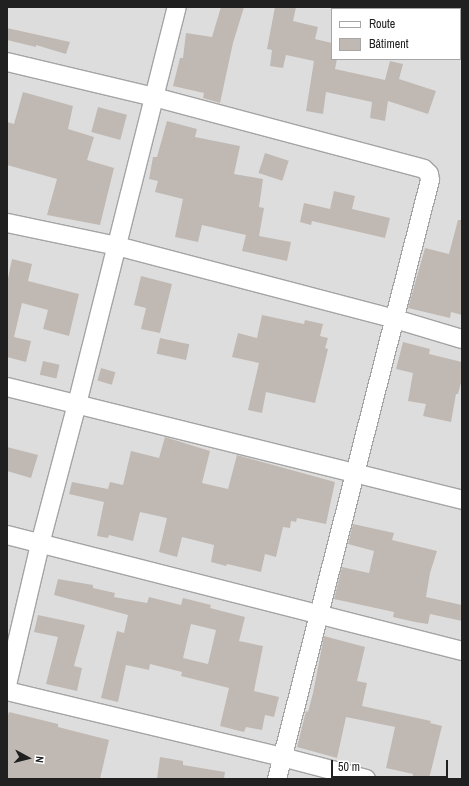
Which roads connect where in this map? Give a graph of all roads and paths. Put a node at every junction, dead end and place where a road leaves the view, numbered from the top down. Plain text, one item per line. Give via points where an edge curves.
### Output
1 (177, 7) edge
2 (7, 62) edge
3 (154, 97) junction
4 (7, 222) edge
5 (117, 246) junction
6 (395, 319) junction
7 (462, 339) edge
8 (7, 387) edge
9 (78, 404) junction
10 (355, 473) junction
11 (462, 500) edge
12 (7, 535) edge
13 (40, 544) junction
14 (318, 615) junction
15 (462, 651) edge
16 (7, 685) edge
17 (7, 691) edge
18 (282, 756) junction
19 (276, 779) edge
20 (366, 779) edge

1 - 3 street
2 - 3 street
3 - 5 street
3 - 6 street via 424,169 430,180
4 - 5 street
5 - 6 street
5 - 9 street
6 - 7 street
6 - 10 street
8 - 9 street
9 - 10 street
9 - 13 street
10 - 11 street
10 - 14 street
12 - 13 street
13 - 14 street
13 - 16 street
14 - 15 street
14 - 18 street
17 - 18 street
18 - 19 street
18 - 20 street

